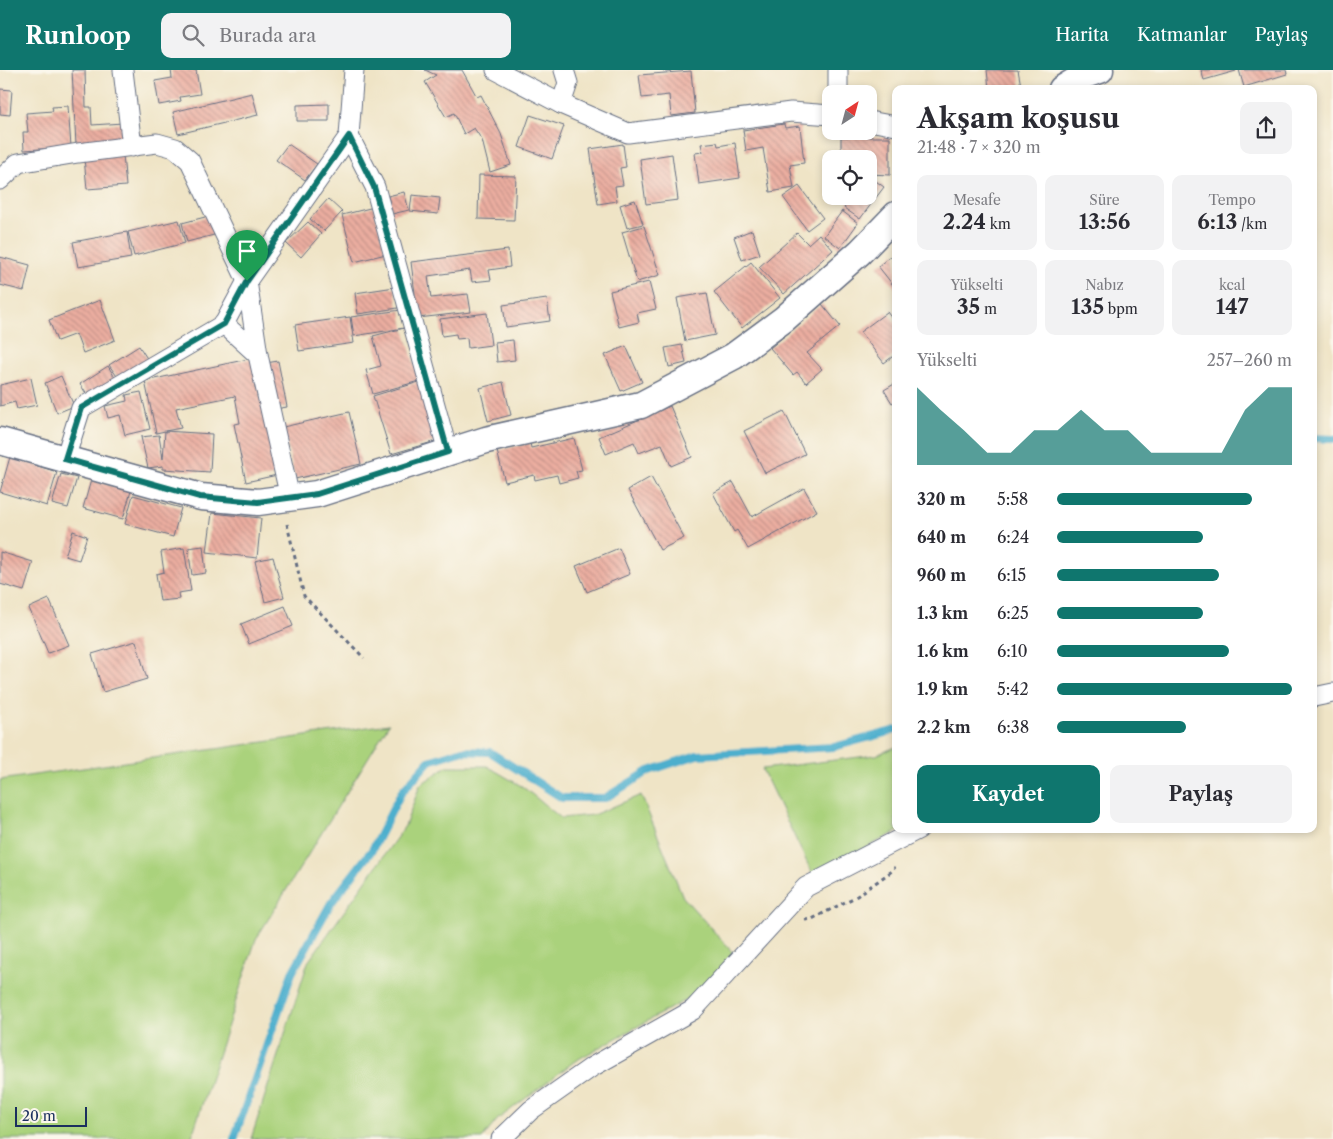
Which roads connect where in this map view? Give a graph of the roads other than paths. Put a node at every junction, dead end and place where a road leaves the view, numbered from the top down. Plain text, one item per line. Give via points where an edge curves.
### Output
1 (123, 70) edge
2 (354, 70) edge
3 (496, 70) edge
4 (564, 70) edge
5 (838, 70) edge
6 (1090, 72) edge
7 (838, 85) edge
8 (1069, 85) edge
9 (561, 104) junction
10 (822, 114) edge
11 (878, 123) edge
12 (892, 125) edge
13 (349, 136) junction
14 (132, 147) junction
15 (0, 180) edge
16 (892, 219) edge
17 (247, 281) junction
18 (224, 324) junction
19 (258, 356) junction
20 (0, 441) edge
21 (448, 452) junction
22 (65, 459) junction
23 (286, 498) junction
24 (1333, 693) edge
25 (1317, 696) edge
26 (911, 833) edge
27 (501, 1139) edge

1 - 14 street
2 - 13 street
3 - 9 street
4 - 9 street via 568,83
5 - 7 street
6 - 8 street
9 - 10 street via 628,133 791,112
11 - 12 street
13 - 17 street
13 - 21 street via 374,187
14 - 15 street via 18,164
14 - 17 street via 157,144 175,148 190,161
16 - 21 street via 784,319 734,356 649,401
17 - 18 street
17 - 19 street
18 - 19 street
18 - 22 street via 81,408
19 - 23 street
20 - 22 street
21 - 23 street via 317,494
22 - 23 street via 200,497 258,502
24 - 25 street
26 - 27 street via 806,887 693,1010 592,1067 531,1110

